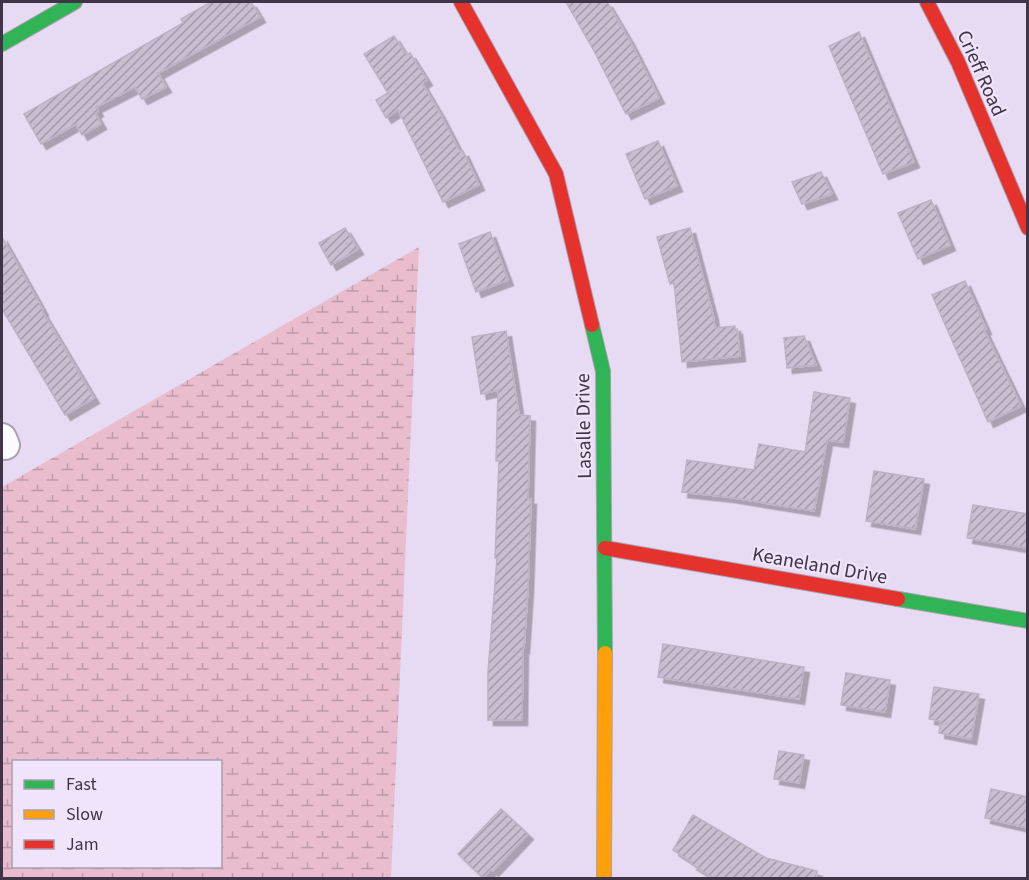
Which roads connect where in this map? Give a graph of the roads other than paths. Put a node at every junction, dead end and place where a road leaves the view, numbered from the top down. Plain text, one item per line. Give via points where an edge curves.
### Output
1 (75, 2) edge
2 (462, 2) edge
3 (927, 2) edge
4 (2, 44) edge
5 (1028, 228) edge
6 (605, 548) junction
7 (1028, 621) edge
8 (604, 879) edge

1 - 4 street
2 - 6 street, Lasalle Drive via 556,174 603,371
3 - 5 street, Crieff Road via 958,62
6 - 7 street, Keaneland Drive
6 - 8 street, Lasalle Drive

